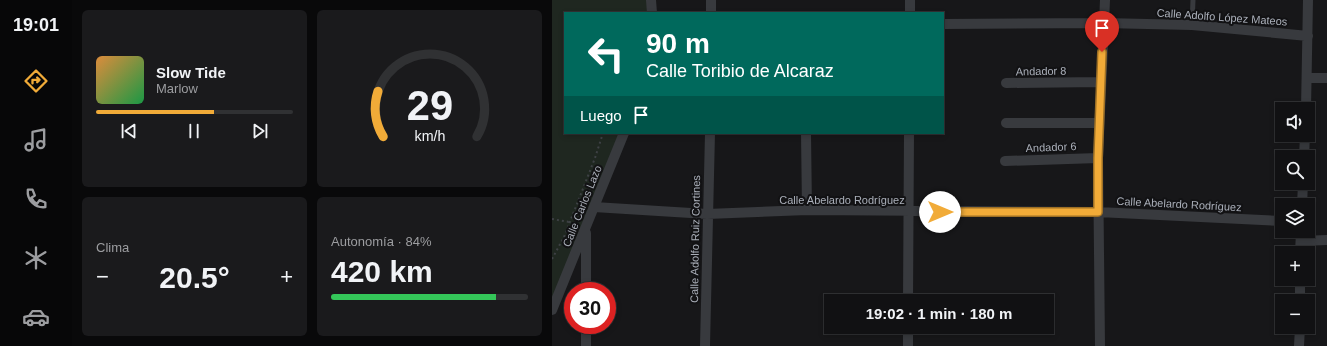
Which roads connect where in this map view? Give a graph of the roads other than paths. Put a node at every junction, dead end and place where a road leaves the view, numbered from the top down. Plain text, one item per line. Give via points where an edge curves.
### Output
1 (651, 0) edge
2 (711, 0) edge
3 (910, 0) edge
4 (1105, 0) edge
5 (1193, 0) edge
6 (1308, 0) edge
7 (652, 12) edge
8 (711, 12) edge
9 (910, 12) edge
10 (1103, 23) junction
11 (944, 24) edge
12 (1192, 25) junction
13 (1308, 36) junction
14 (1307, 78) junction
15 (1327, 78) edge
16 (1100, 82) junction
17 (1006, 83) dead end
18 (1306, 102) edge
19 (1006, 123) dead end
20 (1099, 123) junction
21 (624, 134) edge
22 (710, 134) edge
23 (806, 134) edge
24 (909, 134) edge
25 (1098, 158) junction
26 (1005, 161) dead end
27 (594, 207) junction
28 (807, 210) junction
29 (908, 212) junction
30 (1098, 212) junction
31 (707, 214) junction
32 (1275, 221) edge
33 (586, 228) junction
34 (1314, 238) edge
35 (1327, 240) edge
36 (586, 282) edge
37 (908, 294) edge
38 (552, 310) edge
39 (586, 334) edge
40 (908, 334) edge
41 (1300, 334) edge
42 (586, 346) edge
43 (705, 346) edge
44 (908, 346) edge
45 (1100, 346) edge
46 (1299, 346) edge

1 - 7 street
2 - 8 street
3 - 9 street
4 - 10 street
5 - 12 lane
6 - 13 street
10 - 11 street, Calle Adolfo López Mateos
10 - 12 street, Calle Adolfo López Mateos
10 - 16 street
12 - 13 street, Calle Adolfo López Mateos
13 - 14 street
14 - 15 street
14 - 18 street
16 - 17 street, Andador 8
16 - 20 street
19 - 20 street
20 - 25 street
21 - 27 street, Calle Carlos Lazo
22 - 31 street, Calle Adolfo Ruiz Cortines
23 - 28 street
24 - 29 street
25 - 26 street, Andador 6
25 - 30 street
27 - 31 street, Calle Abelardo Rodríguez
27 - 33 street, Calle Carlos Lazo
28 - 29 street, Calle Abelardo Rodríguez
28 - 31 street, Calle Abelardo Rodríguez
29 - 30 street, Calle Abelardo Rodríguez
29 - 37 street
30 - 32 street, Calle Abelardo Rodríguez
30 - 45 street
31 - 43 street, Calle Adolfo Ruiz Cortines
33 - 36 street
33 - 38 street, Calle Carlos Lazo
34 - 35 street
39 - 42 street
40 - 44 street
41 - 46 street

